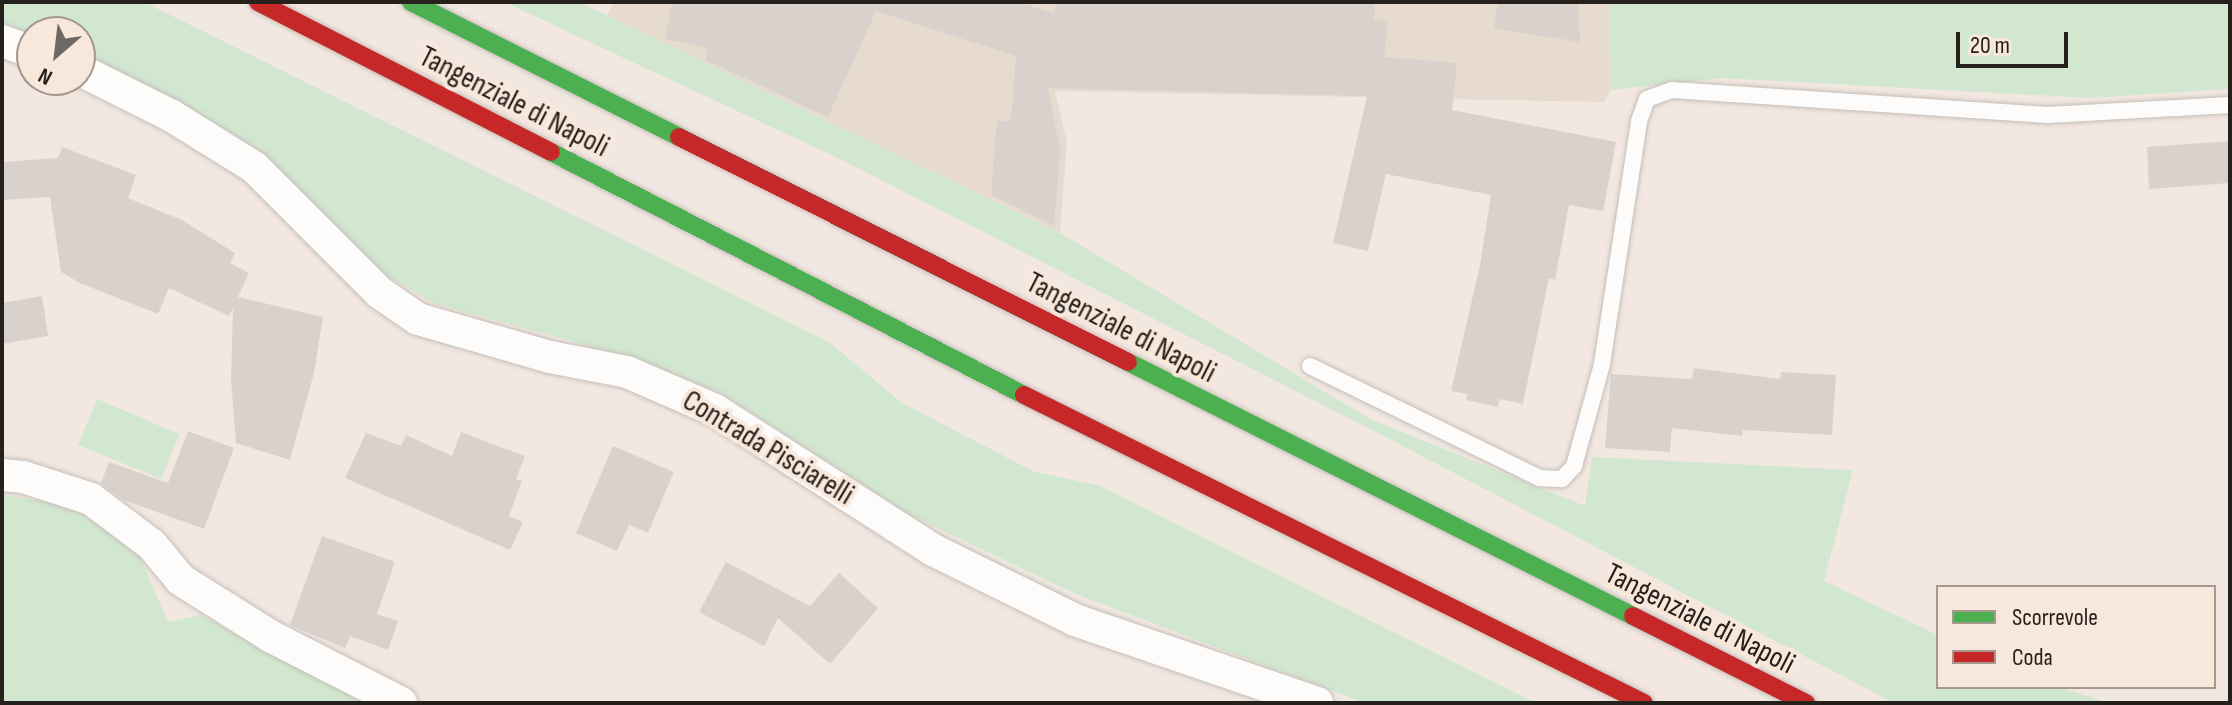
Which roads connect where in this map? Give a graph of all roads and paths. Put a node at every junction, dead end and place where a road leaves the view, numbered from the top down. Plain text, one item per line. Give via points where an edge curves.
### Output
1 (258, 2) edge
2 (411, 2) edge
3 (96, 78) edge
4 (2230, 105) edge
5 (1310, 366) dead end
6 (2, 475) edge
7 (401, 703) edge
8 (1317, 703) edge
9 (1644, 703) edge
10 (1806, 703) edge

1 - 9 highway, Tangenziale di Napoli via 960,363
2 - 10 highway, Tangenziale di Napoli
3 - 8 street, Contrada Pisciarelli via 172,116 254,167 380,293 418,319 550,357 627,372 715,410 933,550 1061,613
4 - 5 lane via 2047,115 1672,90 1647,99 1639,121 1602,364 1574,466 1562,479 1540,478
6 - 7 street via 91,499 152,545 181,580 272,637

